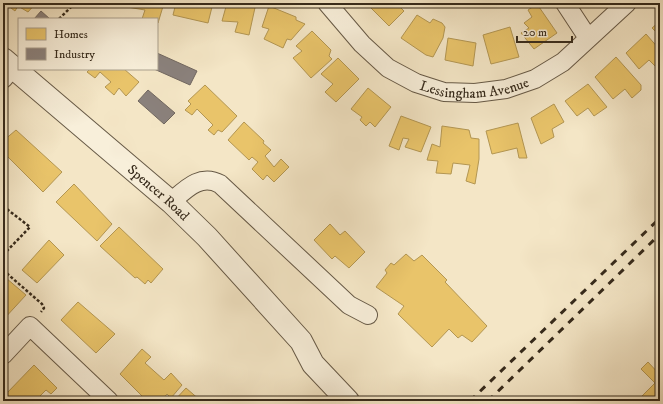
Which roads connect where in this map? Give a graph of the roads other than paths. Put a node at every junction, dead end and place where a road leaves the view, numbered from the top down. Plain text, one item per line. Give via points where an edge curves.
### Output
1 (327, 3) edge
2 (565, 3) edge
3 (627, 3) edge
4 (588, 38) junction
5 (6, 68) edge
6 (170, 202) junction
7 (368, 315) dead end
8 (301, 341) junction
9 (3, 355) edge
10 (109, 401) edge
11 (348, 401) edge
12 (364, 401) edge

1 - 4 street, Lessingham Avenue via 362,44 388,68 416,83 444,92 475,93 506,89 535,79 563,62
2 - 4 street
3 - 4 street, Lessingham Avenue
5 - 6 street, Spencer Road
6 - 7 street via 197,182 214,180 349,305
6 - 8 street, Spencer Road via 207,237
8 - 11 street, Spencer Road via 313,364
8 - 12 street, Spencer Road via 323,355
9 - 10 street via 30,326

